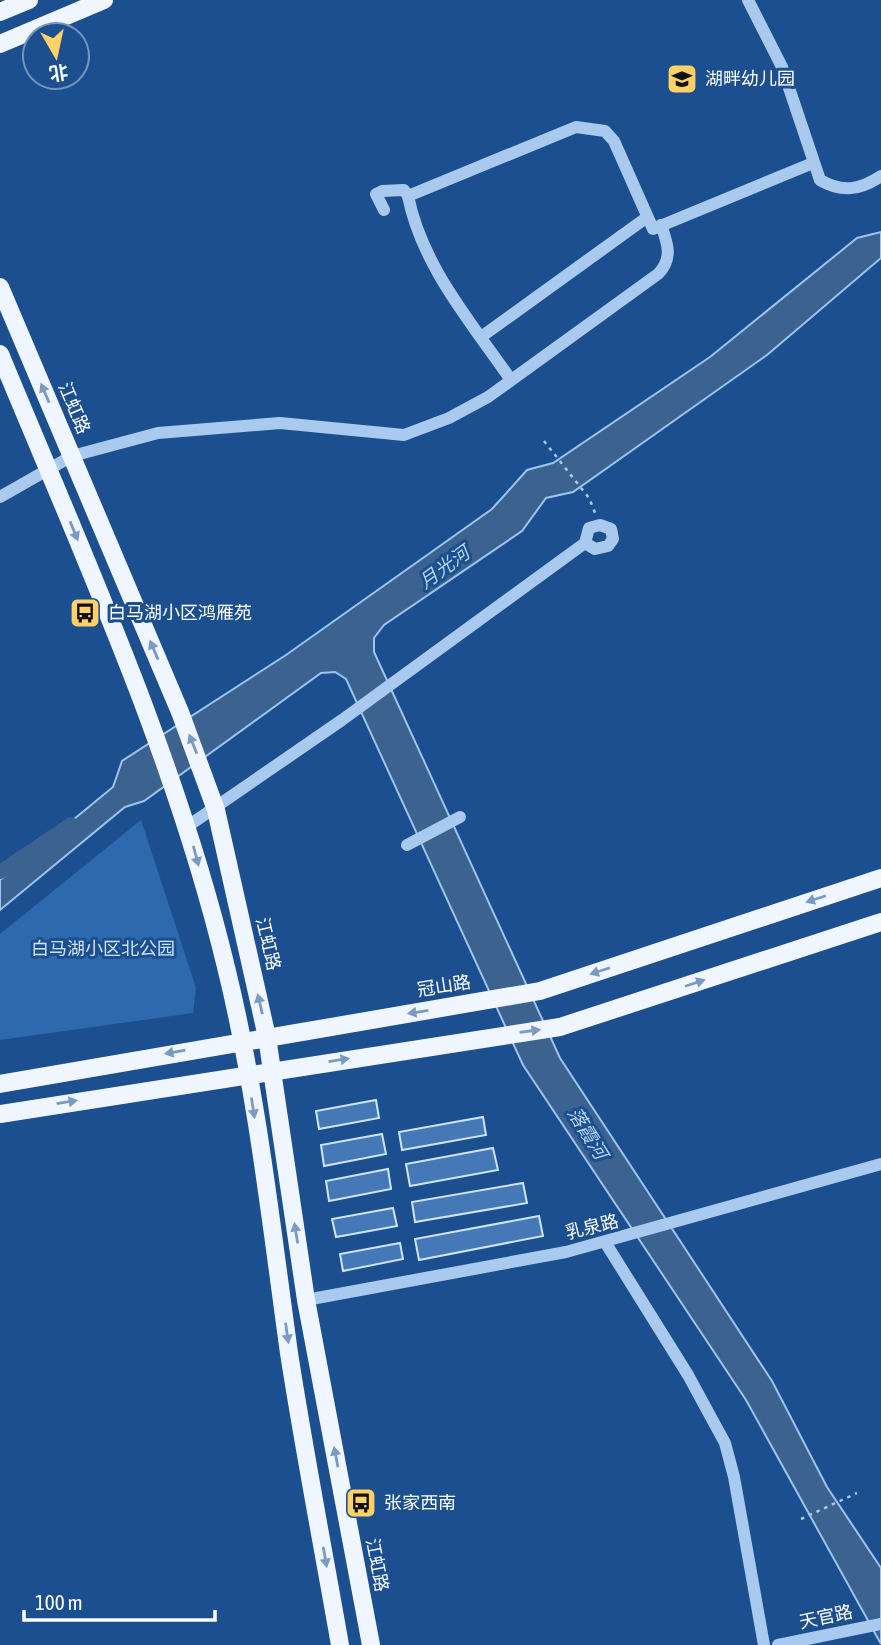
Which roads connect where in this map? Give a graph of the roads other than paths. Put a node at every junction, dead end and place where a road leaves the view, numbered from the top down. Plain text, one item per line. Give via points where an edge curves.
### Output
1 (29, 0) edge
2 (104, 0) edge
3 (748, 0) edge
4 (0, 12) edge
5 (0, 44) edge
6 (813, 163) junction
7 (881, 176) edge
8 (408, 196) junction
9 (383, 210) dead end
10 (646, 218) junction
11 (661, 225) junction
12 (0, 287) edge
13 (481, 337) junction
14 (0, 354) edge
15 (511, 380) junction
16 (72, 456) junction
17 (47, 468) junction
18 (0, 498) edge
19 (585, 543) junction
20 (216, 810) junction
21 (460, 817) dead end
22 (188, 827) junction
23 (407, 845) dead end
24 (881, 878) edge
25 (881, 922) edge
26 (267, 1037) junction
27 (243, 1041) junction
28 (271, 1071) junction
29 (248, 1074) junction
30 (0, 1084) edge
31 (0, 1114) edge
32 (881, 1164) edge
33 (605, 1242) junction
34 (306, 1300) junction
35 (881, 1624) edge
36 (340, 1645) edge
37 (371, 1645) edge
38 (764, 1645) edge
39 (778, 1645) edge

1 - 4 main road
2 - 5 main road
3 - 6 street via 782,67
6 - 7 street via 820,180 834,188 855,188
6 - 11 street
8 - 9 street via 404,190 376,194
8 - 10 street via 565,129 590,126 605,131 614,141
8 - 13 street via 416,232 432,265
10 - 11 street via 653,229
10 - 13 street
11 - 15 street via 669,251 667,265
16 -> 12 main road, 江虹路
13 - 15 street
14 - 17 main road
15 - 16 street via 449,418 404,435 280,423 158,433
16 - 17 street
20 -> 16 main road, 江虹路 via 180,712
17 - 18 street
17 -> 22 main road
19 - 19 street via 595,549 608,546 613,538 611,529 589,528
19 - 20 street
20 - 22 street
26 -> 20 main road, 江虹路
21 - 23 street
22 -> 27 main road
24 -> 26 main road, 冠山路 via 540,991
28 -> 25 main road via 560,1027
26 - 27 main road, 冠山路
26 - 28 main road, 江虹路
27 - 29 main road
27 -> 30 main road, 冠山路
28 - 29 main road
34 -> 28 main road, 江虹路
31 -> 29 main road
29 -> 36 main road via 294,1382
32 - 33 street, 乳泉路
33 - 34 street, 乳泉路
33 - 38 street via 688,1374 725,1443
37 -> 34 main road, 江虹路
35 - 39 street, 天官路

